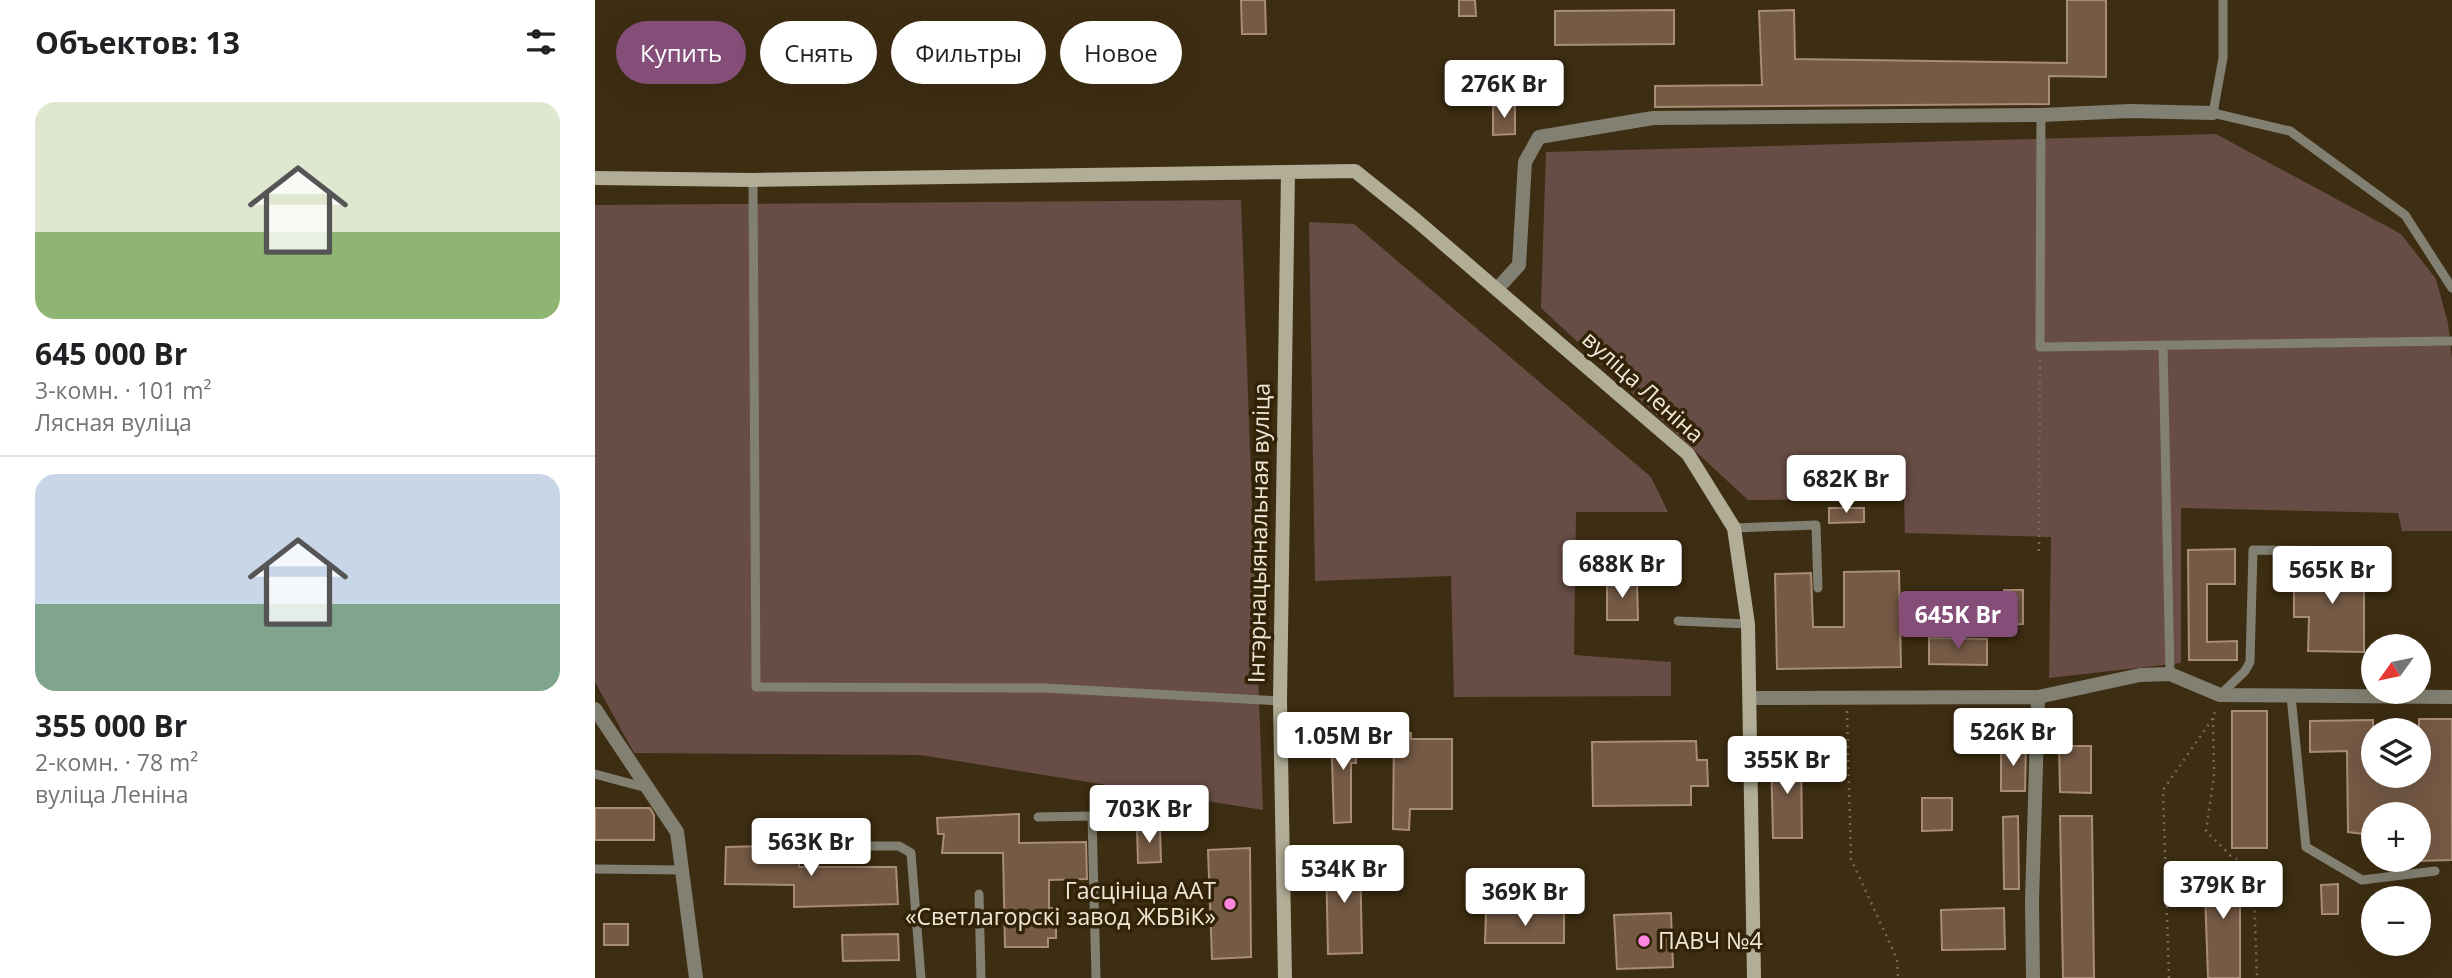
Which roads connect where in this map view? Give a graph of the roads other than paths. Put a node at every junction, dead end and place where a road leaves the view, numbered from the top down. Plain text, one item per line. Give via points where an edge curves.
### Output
1 (2223, 0) edge
2 (2213, 113) junction
3 (2041, 115) junction
4 (1288, 173) junction
5 (595, 178) edge
6 (753, 180) junction
7 (2452, 288) edge
8 (1497, 289) junction
9 (2452, 341) edge
10 (2163, 345) junction
11 (1734, 528) junction
12 (2381, 551) dead end
13 (1818, 588) dead end
14 (1678, 621) dead end
15 (1748, 624) junction
16 (2170, 674) junction
17 (2220, 695) junction
18 (2291, 696) junction
19 (2038, 697) junction
20 (2452, 697) edge
21 (1751, 698) junction
22 (1280, 701) junction
23 (595, 709) edge
24 (595, 774) edge
25 (648, 789) junction
26 (1038, 817) dead end
27 (810, 846) dead end
28 (595, 869) edge
29 (682, 870) junction
30 (2435, 872) dead end
31 (979, 894) dead end
32 (695, 978) edge
33 (921, 978) edge
34 (981, 978) edge
35 (1096, 978) edge
36 (1285, 978) edge
37 (1754, 978) edge
38 (2033, 978) edge

1 - 2 lane via 2223,58
2 - 3 street
2 - 7 lane via 2290,131 2311,146 2405,215
3 - 8 street via 1653,118 1539,137 1525,162 1519,265
3 - 10 lane via 2040,347
4 - 6 street, вуліца Леніна
4 - 8 street, вуліца Леніна via 1355,171
4 - 22 street, Інтэрнацыянальная вуліца
5 - 6 street, вуліца Леніна
6 - 22 lane via 756,687 1045,688
8 - 11 street, вуліца Леніна via 1688,454
9 - 10 lane
10 - 16 lane
11 - 13 lane via 1816,525
11 - 15 street, вуліца Леніна
12 - 17 lane via 2253,550 2250,662
14 - 15 lane
15 - 21 street, вуліца Леніна
16 - 17 street
16 - 19 street via 2140,675
17 - 18 street
18 - 20 street
18 - 30 lane via 2306,847 2362,880
19 - 21 street
19 - 38 street
21 - 37 street, вуліца Леніна
22 - 36 street, Інтэрнацыянальная вуліца
23 - 25 street
24 - 25 lane
25 - 29 street via 677,832
26 - 35 lane via 1092,816
27 - 33 lane via 899,846 911,853
28 - 29 lane
29 - 32 street
31 - 34 lane

